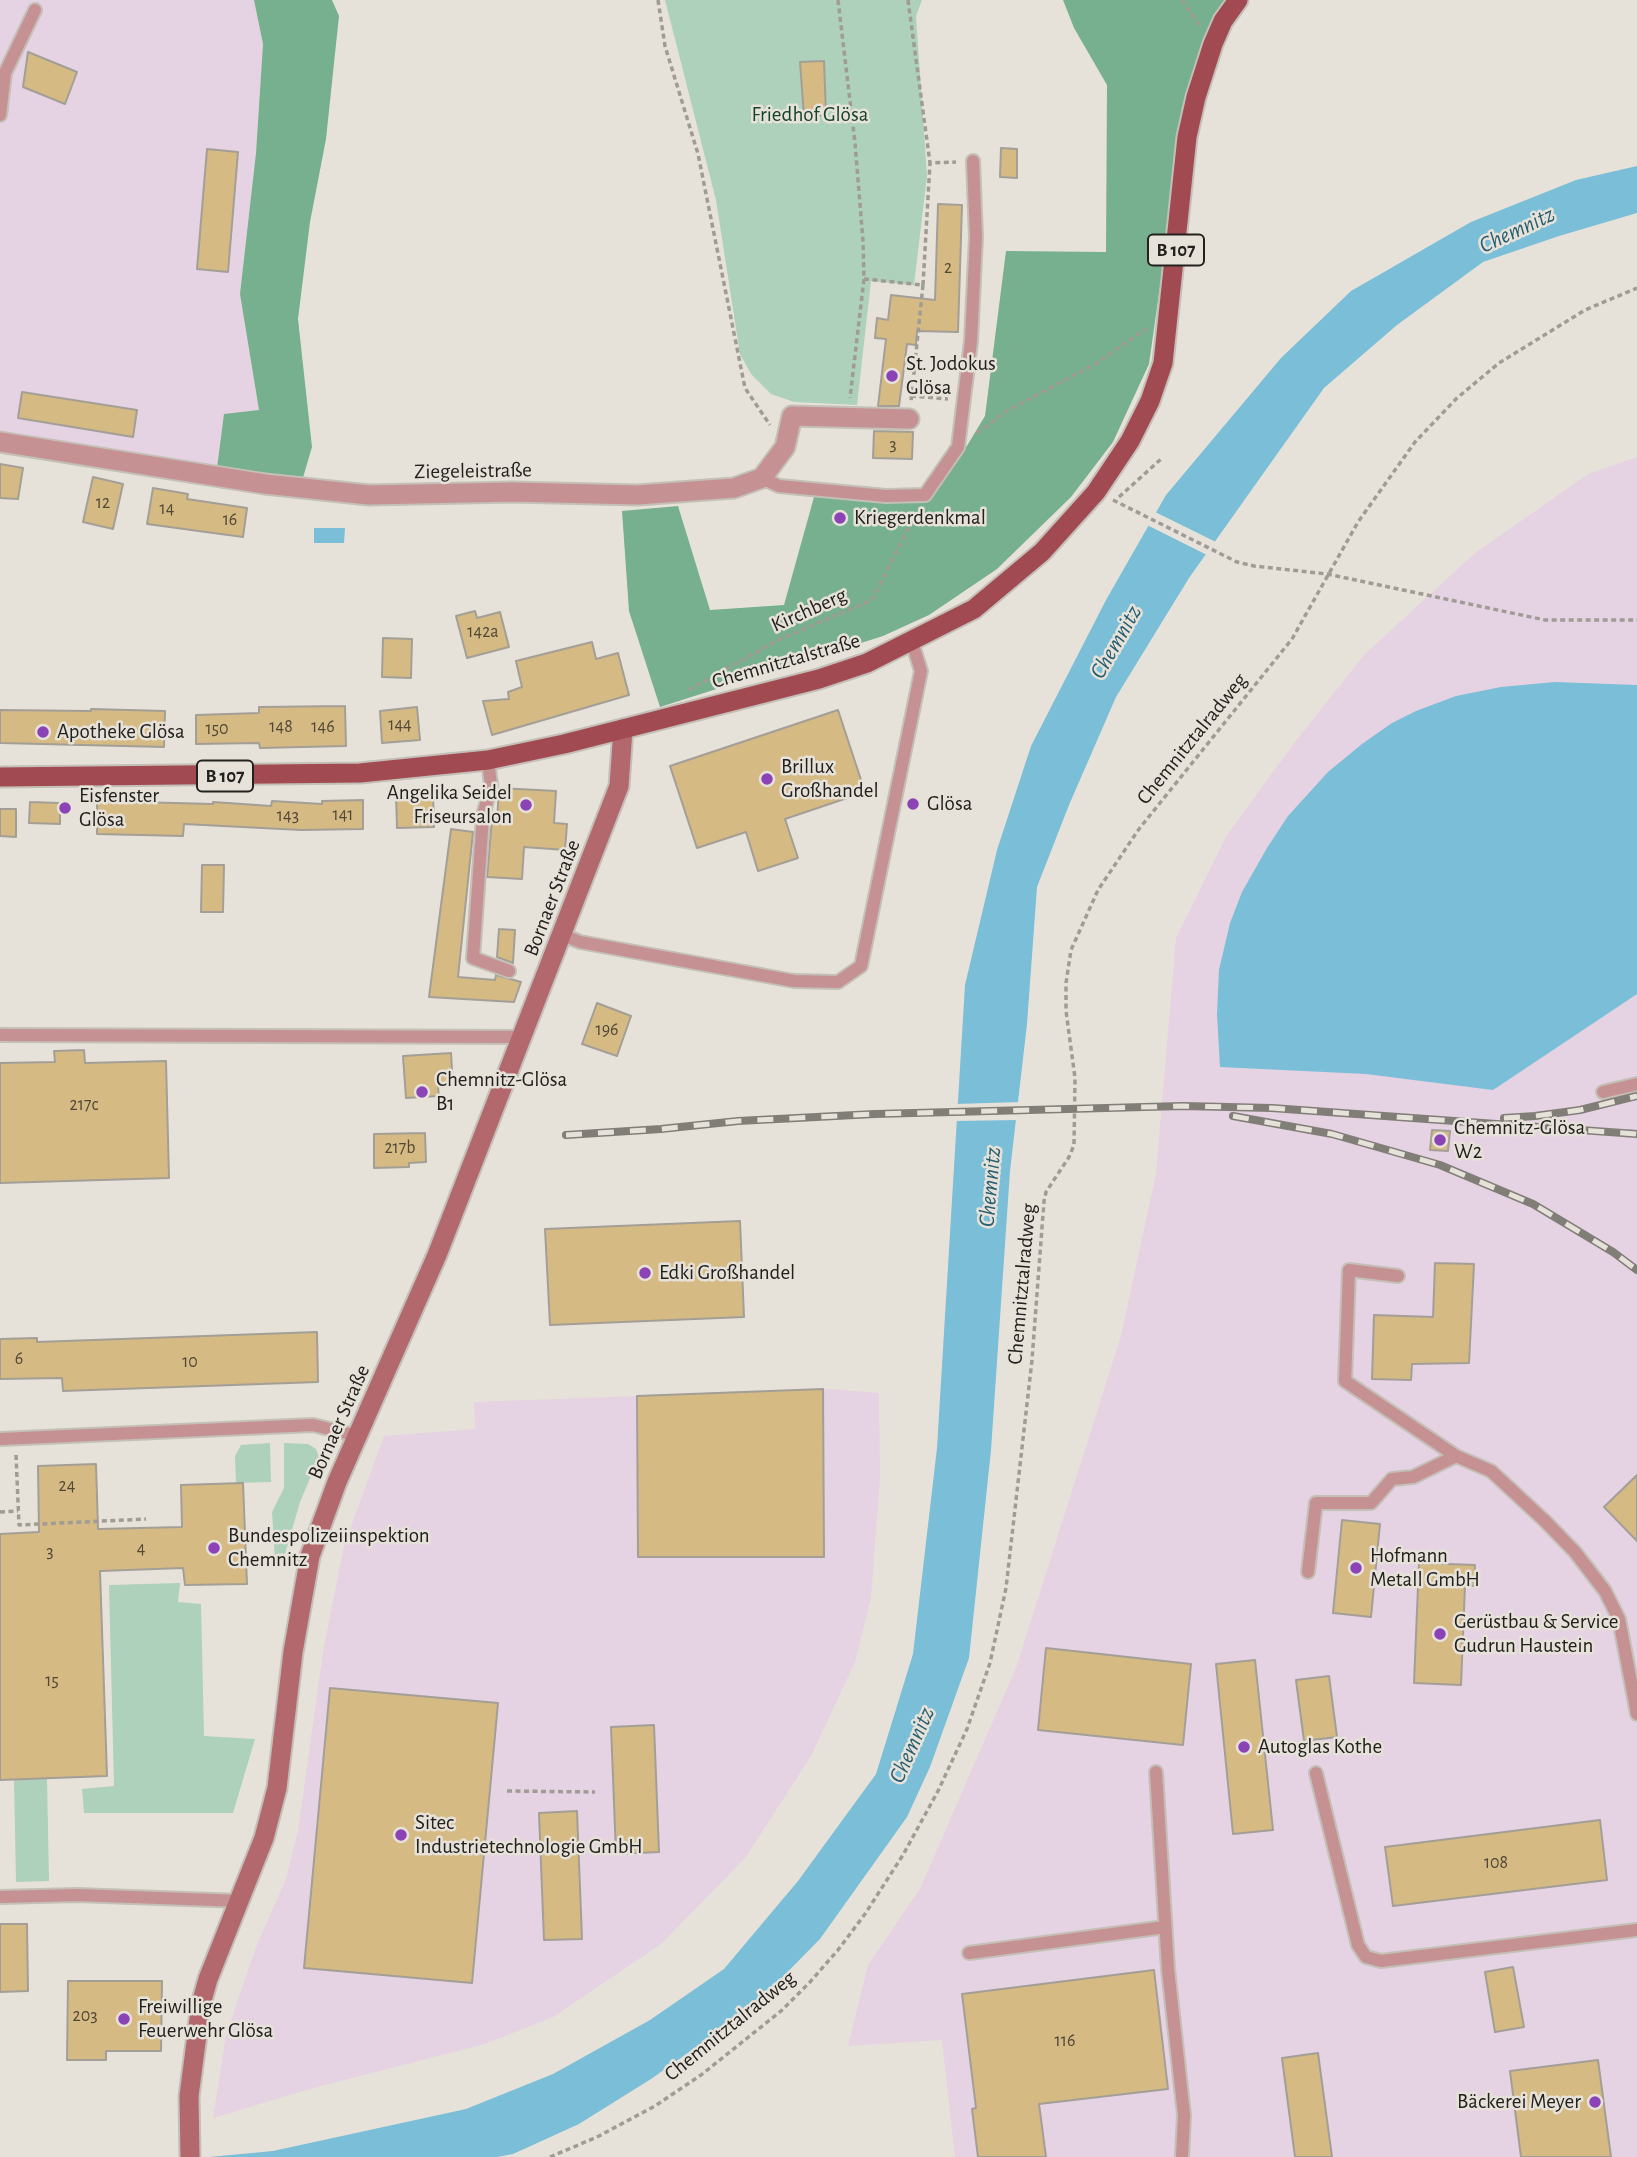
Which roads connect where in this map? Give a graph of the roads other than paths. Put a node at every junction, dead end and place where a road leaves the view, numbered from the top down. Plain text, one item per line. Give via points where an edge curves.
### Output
1 (1238, 0) edge
2 (35, 10) dead end
3 (0, 114) edge
4 (973, 161) road end
5 (909, 419) road end
6 (0, 442) edge
7 (762, 478) junction
8 (912, 642) junction
9 (623, 729) junction
10 (488, 760) junction
11 (0, 777) edge
12 (563, 934) junction
13 (509, 971) dead end
14 (0, 1035) edge
15 (522, 1037) junction
16 (1637, 1084) edge
17 (1603, 1093) dead end
18 (1398, 1276) dead end
19 (358, 1436) junction
20 (0, 1438) edge
21 (1456, 1456) junction
22 (1308, 1572) dead end
23 (1637, 1714) edge
24 (1156, 1772) dead end
25 (1316, 1773) dead end
26 (0, 1897) edge
27 (241, 1900) junction
28 (1165, 1927) junction
29 (1637, 1930) edge
30 (969, 1952) dead end
31 (190, 2157) edge
32 (1182, 2157) edge

1 - 8 main road, Chemnitztalstraße / B 107 via 1223,21 1203,68 1187,137 1163,363 1130,441 1096,492 1022,571 974,609
2 - 3 lane via 5,74
4 - 7 lane via 976,237 971,341 958,447 925,495 779,486
5 - 7 street via 792,416 785,447
6 - 7 street, Ziegeleistraße via 265,484 369,495 637,495 733,488
8 - 9 main road, Chemnitztalstraße / B 107 via 819,679
8 - 12 lane via 922,671 861,966 838,982 794,981 580,942
9 - 10 main road, Chemnitztalstraße / B 107
9 - 12 main road, Bornaer Straße via 619,786
10 - 11 main road, Chemnitztalstraße / B 107 via 360,774
10 - 13 lane via 491,785 482,816 473,958
12 - 15 main road, Bornaer Straße
14 - 15 lane
15 - 19 main road, Bornaer Straße via 437,1255
16 - 17 lane
18 - 21 lane via 1349,1270 1345,1381
19 - 20 lane via 313,1425
19 - 27 main road, Bornaer Straße via 310,1556 277,1788
21 - 22 lane via 1413,1477 1392,1479 1371,1503 1316,1503
21 - 23 lane via 1491,1471 1575,1552 1605,1591 1619,1619
24 - 28 lane
25 - 29 lane via 1358,1945 1366,1957 1381,1961
26 - 27 lane
27 - 31 main road, Bornaer Straße via 201,2004 191,2070
28 - 30 lane
28 - 32 lane via 1184,2115

